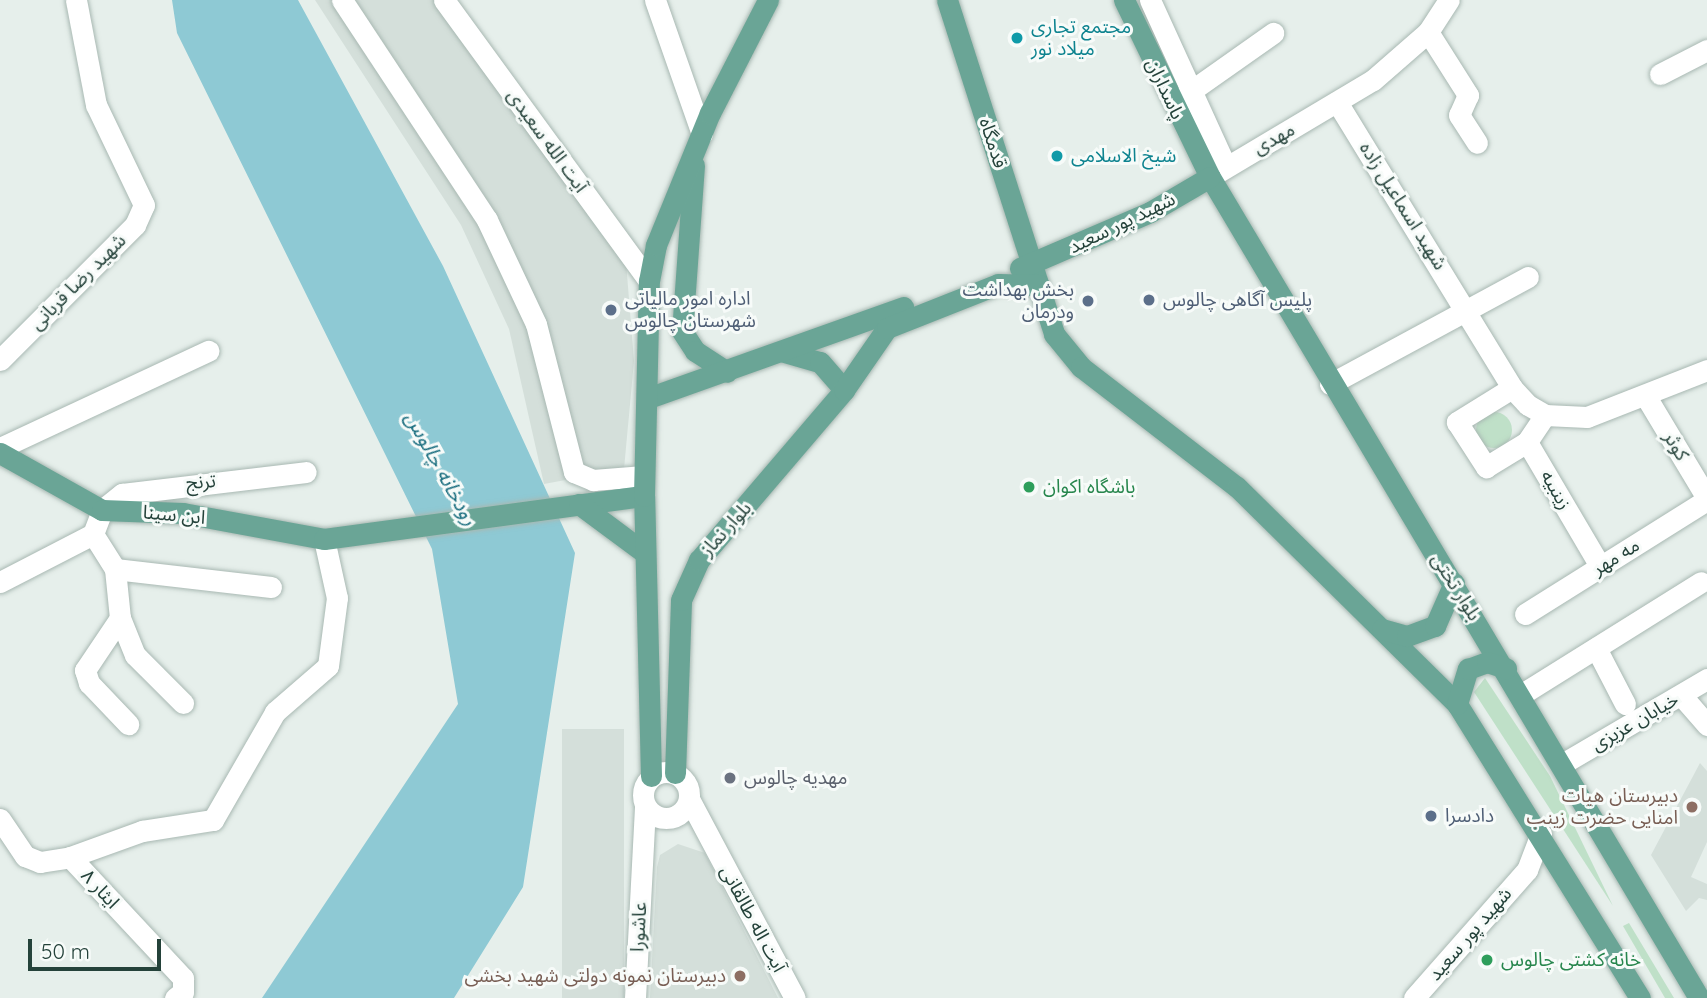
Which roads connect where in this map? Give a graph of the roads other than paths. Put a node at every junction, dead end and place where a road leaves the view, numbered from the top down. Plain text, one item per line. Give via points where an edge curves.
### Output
1 (76, 0) edge
2 (342, 0) edge
3 (444, 0) edge
4 (654, 0) edge
5 (768, 0) edge
6 (947, 0) edge
7 (1125, 0) edge
8 (1150, 0) edge
9 (1448, 0) edge
10 (1428, 32) junction
11 (1273, 33) dead end
12 (1707, 50) edge
13 (1660, 74) dead end
14 (1190, 92) junction
15 (1337, 102) junction
16 (1171, 106) junction
17 (699, 142) junction
18 (1477, 143) dead end
19 (1218, 172) junction
20 (1032, 264) junction
21 (1528, 277) dead end
22 (649, 281) junction
23 (1039, 285) junction
24 (1468, 310) junction
25 (208, 351) dead end
26 (784, 352) junction
27 (0, 360) edge
28 (727, 372) junction
29 (1702, 372) edge
30 (1330, 384) junction
31 (1512, 388) junction
32 (844, 390) junction
33 (1645, 394) junction
34 (648, 398) junction
35 (1545, 415) junction
36 (1527, 442) junction
37 (0, 447) edge
38 (0, 453) edge
39 (306, 472) dead end
40 (644, 486) junction
41 (1707, 499) edge
42 (579, 505) junction
43 (102, 510) junction
44 (93, 534) junction
45 (324, 539) junction
46 (645, 553) junction
47 (1600, 566) junction
48 (115, 569) junction
49 (0, 582) edge
50 (1701, 582) dead end
51 (1454, 583) junction
52 (271, 587) dead end
53 (1525, 614) dead end
54 (120, 618) junction
55 (1379, 627) junction
56 (1596, 648) junction
57 (1506, 668) junction
58 (1707, 679) edge
59 (1522, 694) junction
60 (1681, 695) junction
61 (183, 703) dead end
62 (1457, 704) junction
63 (1625, 704) dead end
64 (128, 724) dead end
65 (1707, 725) edge
66 (1562, 764) junction
67 (675, 773) junction
68 (651, 776) junction
69 (689, 799) junction
70 (645, 807) junction
71 (671, 817) junction
72 (0, 819) edge
73 (1542, 834) junction
74 (711, 841) junction
75 (643, 856) junction
76 (70, 857) junction
77 (1527, 870) junction
78 (1564, 872) junction
79 (179, 995) edge
80 (635, 998) edge
81 (795, 998) edge
82 (1413, 998) edge
83 (1640, 998) edge
84 (1699, 998) edge

1 - 27 street, شهید رضا قربانی via 96,105 144,205 135,225
2 - 40 street via 487,220 536,324 574,472 593,480
3 - 22 street, آیت الله سعیدی
4 - 17 street
5 - 17 main road
6 - 20 main road, قدمگاه
7 - 16 main road, پاسداران
8 - 14 street
9 - 10 street
10 - 15 street, مهدی
10 - 18 street via 1468,95 1459,115
11 - 14 street
12 - 13 street
14 - 16 street
14 - 19 street
15 - 19 street, مهدی
15 - 24 street, شهید اسماعیل زاده
16 - 19 main road, پاسداران
17 - 22 main road via 656,245
17 - 28 main road via 682,331 695,351
19 - 20 main road, شهید پور سعید via 1150,212
19 - 30 main road, بلوار تختی
20 - 23 main road, قدمگاه
20 - 26 main road, شهید پور سعید
21 - 24 street
22 - 34 main road
23 - 32 main road, بلوار نماز via 998,284 887,328
23 - 55 main road via 1054,334 1081,367 1237,487
24 - 30 street
24 - 31 street, شهید اسماعیل زاده
25 - 37 street
26 - 28 main road, شهید پور سعید
26 - 32 main road via 820,362
28 - 34 main road, شهید پور سعید
29 - 33 street
30 - 51 main road, بلوار تختی
31 - 35 street
31 - 36 street via 1457,422 1486,467
32 - 67 main road, بلوار نماز via 699,559 681,600
33 - 35 street via 1587,417
33 - 41 street, کوثر
34 - 40 main road
35 - 36 street
36 - 47 street, زینبیه
38 - 43 main road, ابن سینا
39 - 43 street, ترنج via 153,486 122,494
40 - 42 main road
40 - 46 main road
41 - 47 street, مه مهر
42 - 45 main road, ابن سینا
42 - 46 main road
43 - 44 street
43 - 45 main road, ابن سینا via 183,513
44 - 48 street
44 - 49 street
45 - 76 street via 337,598 328,666 275,712 213,820 142,831
46 - 68 main road
47 - 53 street, مه مهر
48 - 52 street
48 - 54 street
50 - 56 street
51 - 55 main road via 1444,614 1422,633 1392,634
51 - 57 main road, بلوار تختی
54 - 61 street via 135,655
54 - 64 street via 85,670 89,683
55 - 62 main road
56 - 59 street
56 - 63 street
57 - 59 main road, بلوار تختی
57 - 62 main road via 1487,662 1468,670
58 - 60 street, خیابان عزیزی
59 - 66 main road, بلوار تختی
60 - 65 street
60 - 66 street, خیابان عزیزی
62 - 73 main road
66 - 84 main road, بلوار تختی
67 - 68 street
67 - 69 street via 686,784
68 - 70 street via 642,795
69 - 71 street
69 - 74 street, آیت اله طالقانی
70 - 71 street
70 - 75 street, عاشورا
71 - 74 street
71 - 75 street
72 - 76 street, ایثار ۸ via 25,856 40,862
73 - 77 street, شهید پور سعید
73 - 78 main road
74 - 81 street, آیت اله طالقانی
75 - 80 street, عاشورا
76 - 79 street, ایثار ۸ via 183,978
77 - 78 street, شهید پور سعید
77 - 82 street, شهید پور سعید
78 - 83 main road

